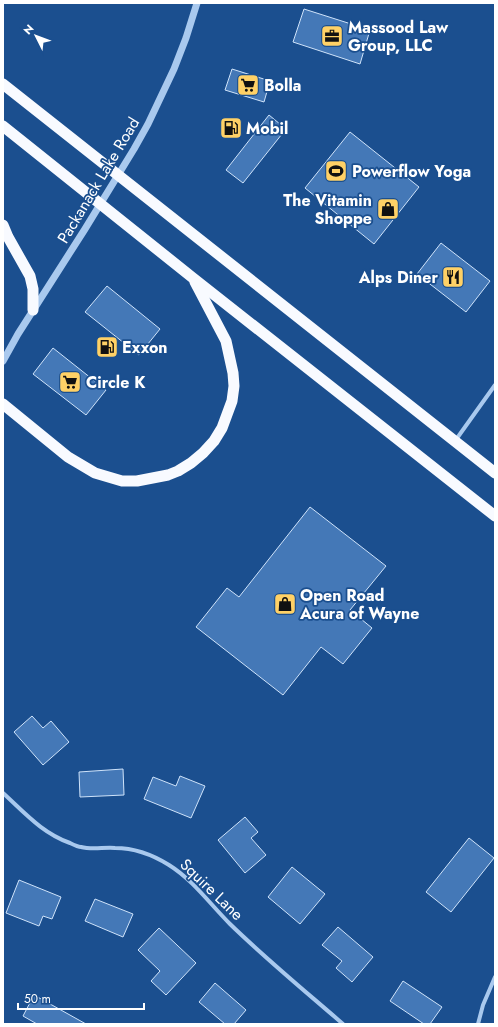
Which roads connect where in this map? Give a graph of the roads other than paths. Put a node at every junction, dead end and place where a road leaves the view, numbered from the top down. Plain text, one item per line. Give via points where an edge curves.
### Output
1 (197, 3) edge
2 (3, 84) edge
3 (3, 126) edge
4 (118, 174) junction
5 (101, 204) junction
6 (3, 225) edge
7 (193, 278) junction
8 (33, 310) junction
9 (3, 361) edge
10 (495, 384) edge
11 (3, 404) edge
12 (456, 442) junction
13 (495, 473) edge
14 (495, 516) edge
15 (3, 793) edge
16 (495, 977) edge
17 (343, 1024) edge
18 (478, 1024) edge

1 - 4 street, Packanack Lake Road via 174,69 148,124
2 - 4 highway
3 - 5 highway
4 - 5 street, Packanack Lake Road
4 - 12 highway
5 - 7 highway
5 - 8 street, Packanack Lake Road
6 - 8 highway via 30,276
7 - 11 highway via 226,341 234,386 232,401 222,428 214,441 191,463 168,476 137,481 122,481 95,473 68,456
7 - 14 highway
8 - 9 street, Packanack Lake Road
10 - 12 street
12 - 13 highway
15 - 17 street, Squire Lane via 42,829 61,840 81,847 132,850 151,855 169,865 186,878 229,924
16 - 18 street

